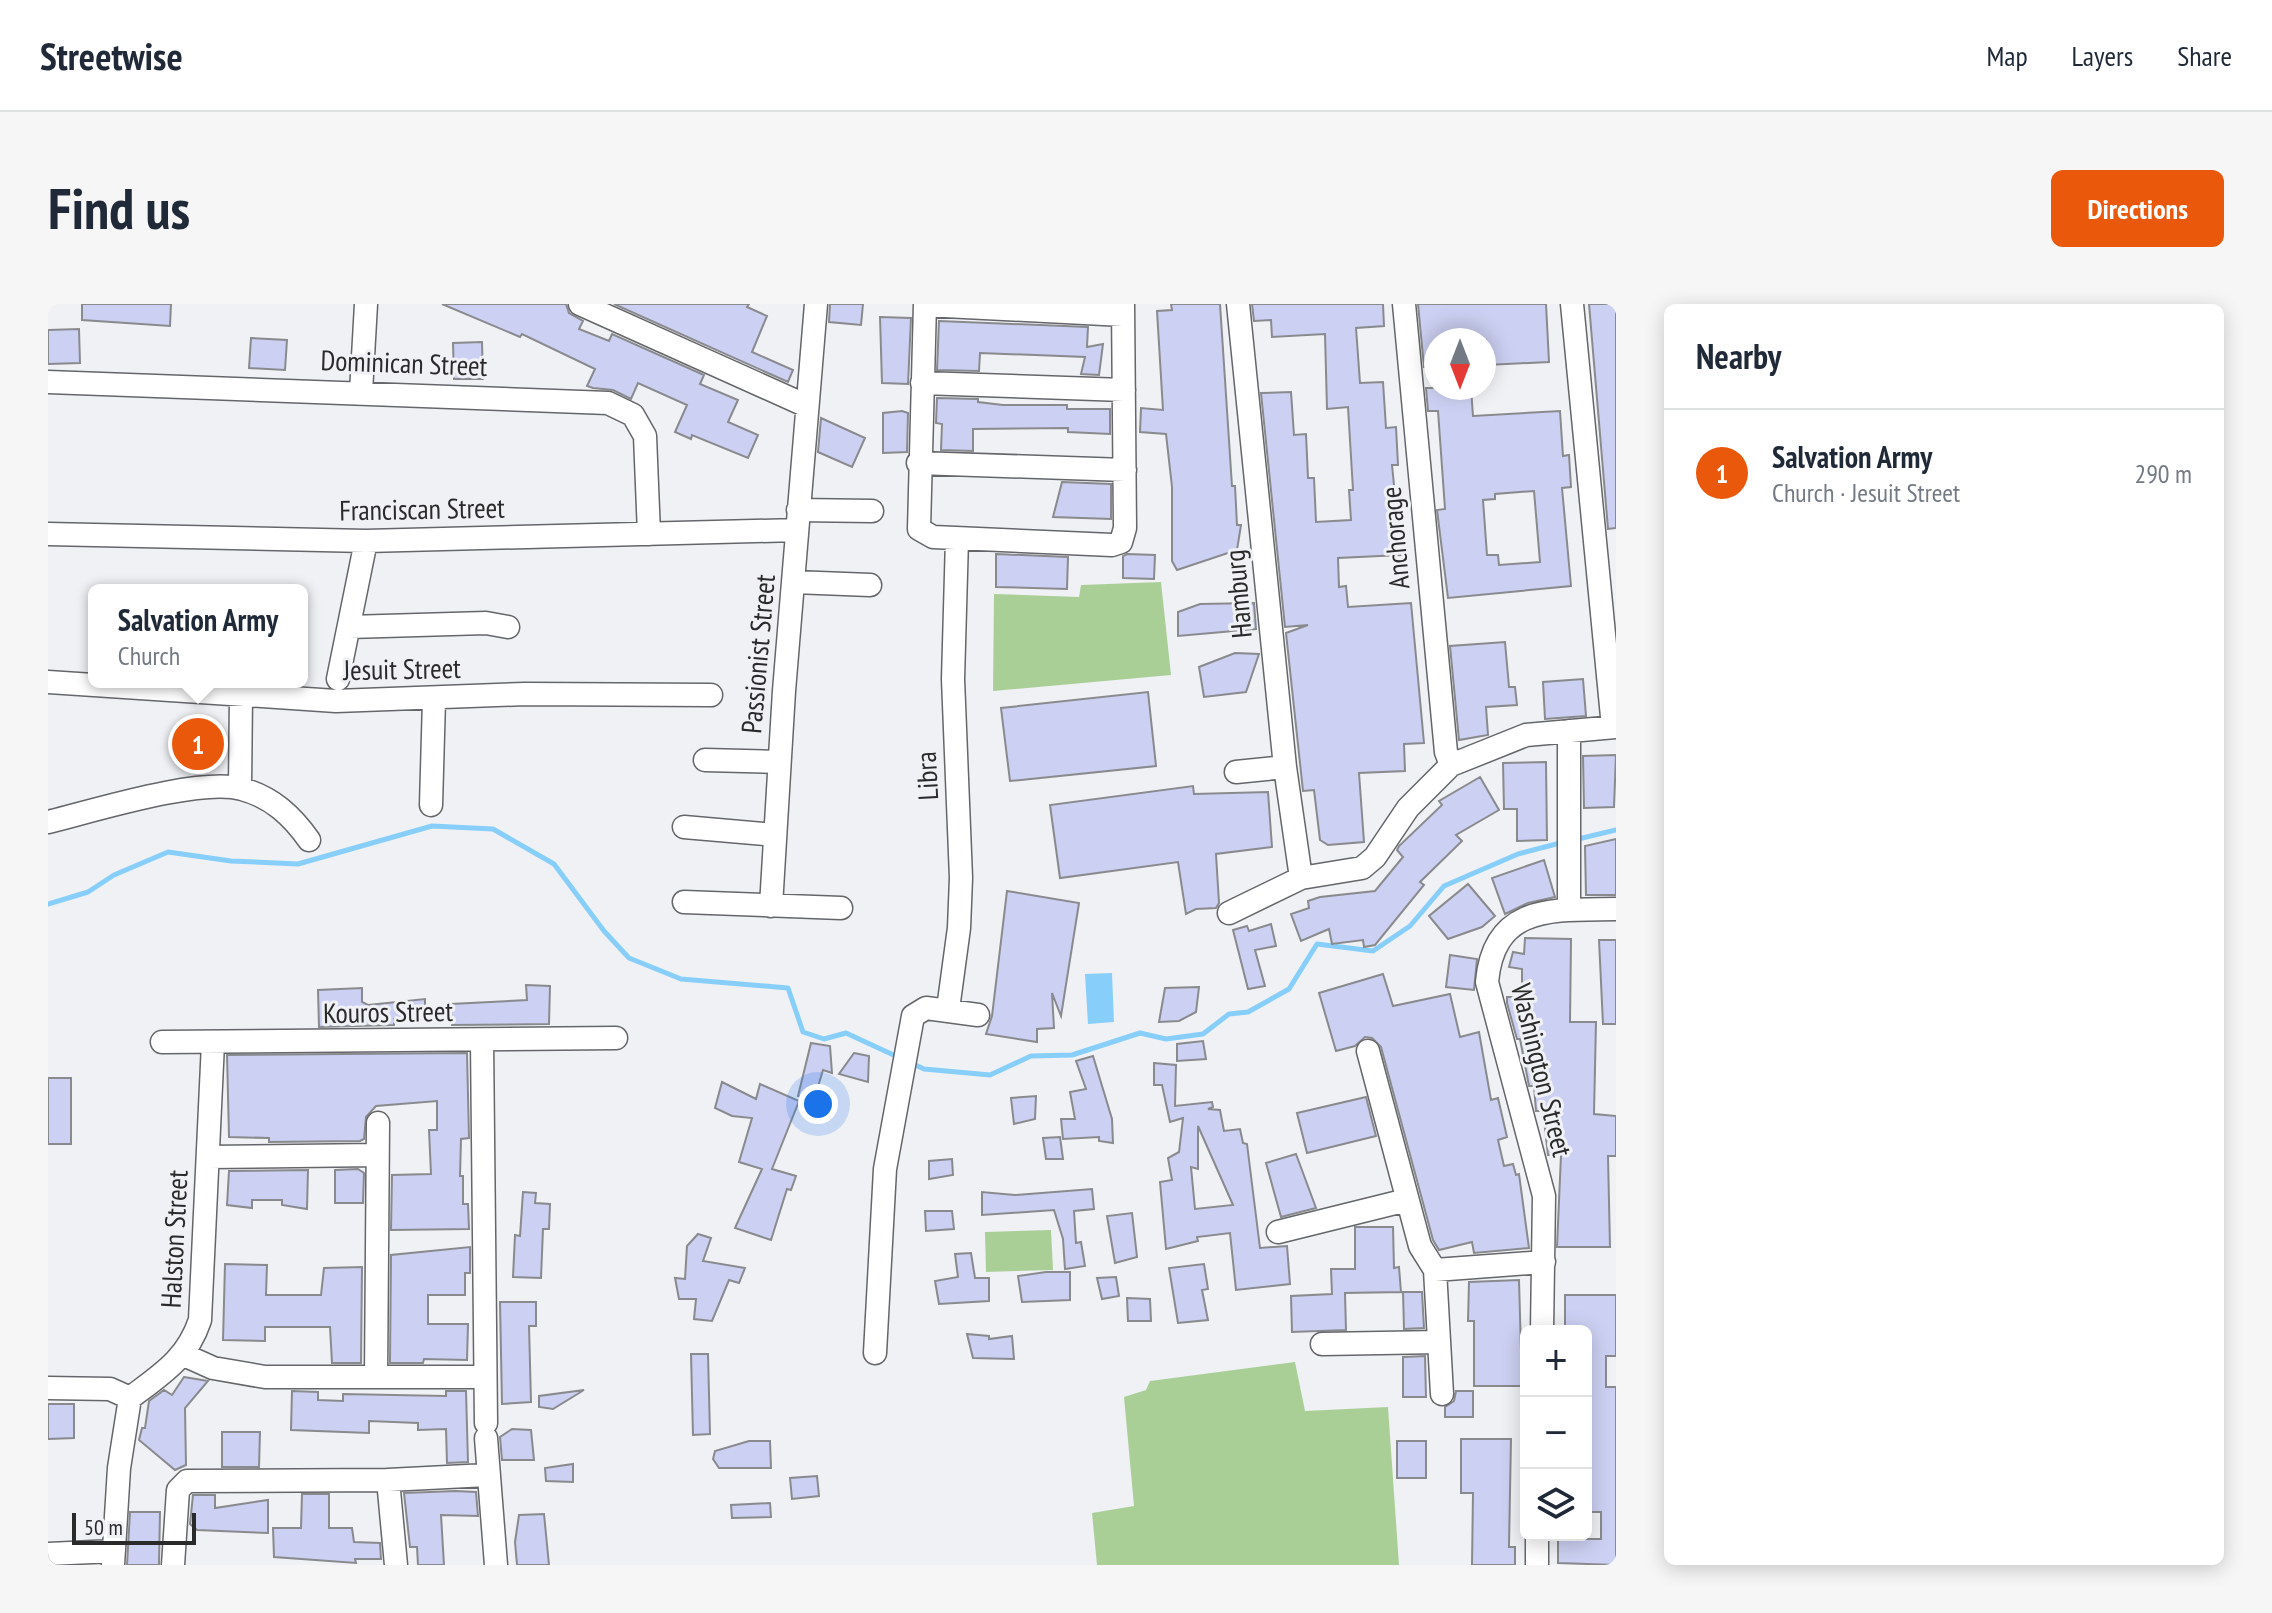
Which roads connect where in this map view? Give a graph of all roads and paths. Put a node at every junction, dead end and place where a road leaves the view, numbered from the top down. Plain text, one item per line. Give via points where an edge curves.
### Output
1 (366, 304) edge
2 (580, 304) edge
3 (816, 304) edge
4 (925, 304) edge
5 (1238, 304) edge
6 (1404, 304) edge
7 (1572, 304) edge
8 (1123, 310) edge
9 (48, 382) edge
10 (922, 383) junction
11 (1124, 390) junction
12 (361, 392) junction
13 (807, 406) junction
14 (918, 463) junction
15 (1125, 470) junction
16 (872, 511) dead end
17 (798, 520) junction
18 (48, 534) edge
19 (649, 534) junction
20 (957, 539) junction
21 (366, 541) junction
22 (794, 582) junction
23 (870, 585) dead end
24 (349, 627) junction
25 (508, 627) dead end
26 (338, 679) dead end
27 (48, 682) edge
28 (88, 684) edge
29 (144, 688) edge
30 (241, 694) junction
31 (711, 695) dead end
32 (434, 700) junction
33 (1615, 727) edge
34 (1569, 731) junction
35 (705, 760) dead end
36 (779, 762) junction
37 (1451, 765) junction
38 (1285, 767) junction
39 (1236, 772) dead end
40 (240, 788) junction
41 (431, 805) dead end
42 (48, 822) edge
43 (684, 827) dead end
44 (775, 835) junction
45 (309, 840) dead end
46 (1301, 878) junction
47 (684, 902) dead end
48 (771, 906) junction
49 (841, 908) dead end
50 (1616, 909) edge
51 (1569, 910) junction
52 (1229, 913) dead end
53 (948, 1009) junction
54 (978, 1015) dead end
55 (616, 1038) dead end
56 (482, 1041) junction
57 (162, 1042) dead end
58 (213, 1043) junction
59 (1368, 1051) dead end
60 (378, 1123) dead end
61 (377, 1155) junction
62 (208, 1157) junction
63 (1407, 1200) junction
64 (1278, 1232) dead end
65 (1544, 1262) junction
66 (1435, 1270) junction
67 (1542, 1325) edge
68 (1439, 1342) junction
69 (1322, 1344) dead end
70 (875, 1353) dead end
71 (184, 1355) junction
72 (376, 1377) junction
73 (485, 1377) junction
74 (48, 1388) edge
75 (1442, 1394) dead end
76 (130, 1398) junction
77 (487, 1475) junction
78 (388, 1480) junction
79 (1537, 1541) edge
80 (48, 1554) edge
81 (114, 1558) edge
82 (173, 1565) edge
83 (396, 1565) edge
84 (496, 1565) edge
85 (1537, 1565) edge

1 - 12 street
2 - 13 street
3 - 13 street, Passionist Street
4 - 8 street
4 - 10 street
5 - 38 street, Hamburg
6 - 37 street, Anchorage via 1444,737
7 - 33 street
8 - 11 street
9 - 12 street, Dominican Street
10 - 11 street
10 - 14 street
11 - 15 street
12 - 19 street, Dominican Street via 591,399 621,408 633,415 645,436
13 - 17 street, Passionist Street
14 - 15 street
14 - 20 street via 922,533
15 - 20 street via 1121,542
16 - 17 street, Franciscan Street
17 - 19 street, Franciscan Street
17 - 22 street, Passionist Street
18 - 21 street, Franciscan Street
19 - 21 street, Franciscan Street
20 - 53 street, Libra via 953,679 961,878
21 - 24 street
22 - 23 street
22 - 36 street, Passionist Street
24 - 25 street
24 - 26 street
27 - 28 street, Jesuit Street
29 - 30 street, Jesuit Street
30 - 32 street, Jesuit Street via 336,701
30 - 40 street
31 - 32 street, Jesuit Street via 525,694
32 - 41 street
33 - 34 street
34 - 37 street via 1526,735
34 - 51 street
35 - 36 street
36 - 44 street, Passionist Street
37 - 46 street via 1408,808 1362,868
38 - 39 street
38 - 46 street, Hamburg
40 - 42 street via 176,791
40 - 45 street via 283,809
43 - 44 street
44 - 48 street, Passionist Street
46 - 52 street
47 - 48 street
48 - 49 street
50 - 51 street, Washington Street
51 - 65 street, Washington Street via 1526,916 1506,930 1495,948 1487,982 1544,1196
53 - 54 street
53 - 70 street via 916,1011 885,1169
55 - 56 street, Kouros Street
56 - 58 street, Kouros Street
56 - 73 street
57 - 58 street, Kouros Street
58 - 62 street, Halston Street
59 - 63 street
60 - 61 street
61 - 62 street
61 - 72 street
62 - 71 street, Halston Street via 200,1320
63 - 64 street
63 - 66 street via 1420,1246
65 - 66 street
65 - 67 street, Washington Street
66 - 68 street
68 - 69 street
68 - 75 street
71 - 72 street via 213,1368 265,1377
71 - 76 street, Halston Street
72 - 73 street
73 - 77 street
74 - 76 street via 110,1389
76 - 81 street
77 - 78 street
77 - 84 street
78 - 82 street via 187,1481 178,1490
78 - 83 street
79 - 85 street
80 - 81 street

